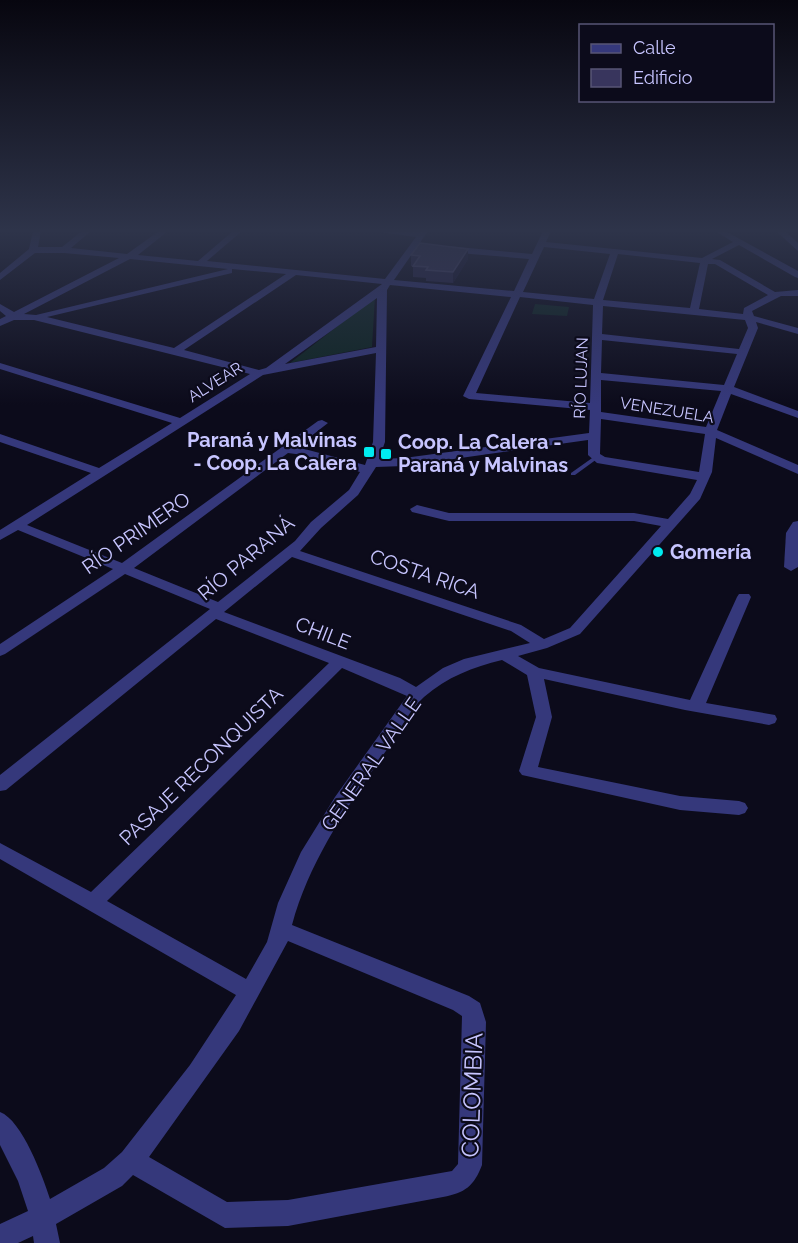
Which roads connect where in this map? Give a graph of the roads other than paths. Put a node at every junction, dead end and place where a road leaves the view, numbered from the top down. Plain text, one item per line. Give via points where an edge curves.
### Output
1 (67, 289) edge
2 (151, 289) edge
3 (269, 289) edge
4 (380, 289) edge
5 (384, 289) edge
6 (428, 289) edge
7 (519, 289) edge
8 (603, 289) edge
9 (699, 289) edge
10 (765, 289) edge
11 (798, 293) edge
12 (516, 295) junction
13 (774, 295) junction
14 (598, 303) junction
15 (0, 307) edge
16 (694, 312) junction
17 (14, 317) junction
18 (34, 317) junction
19 (748, 317) junction
20 (0, 323) edge
21 (798, 331) edge
22 (597, 336) junction
23 (380, 349) junction
24 (176, 351) junction
25 (742, 352) junction
26 (0, 366) edge
27 (264, 372) junction
28 (597, 376) junction
29 (729, 388) junction
30 (595, 411) junction
31 (798, 415) edge
32 (182, 422) junction
33 (322, 423) dead end
34 (710, 431) junction
35 (594, 436) junction
36 (0, 438) edge
37 (289, 450) junction
38 (595, 457) junction
39 (370, 467) junction
40 (798, 470) edge
41 (99, 472) junction
42 (573, 474) dead end
43 (704, 476) junction
44 (417, 509) dead end
45 (670, 522) junction
46 (17, 525) junction
47 (798, 525) edge
48 (1, 534) edge
49 (291, 552) junction
50 (791, 567) dead end
51 (123, 569) junction
52 (744, 597) dead end
53 (217, 611) junction
54 (542, 645) junction
55 (0, 651) edge
56 (505, 655) junction
57 (339, 662) junction
58 (534, 672) junction
59 (417, 694) junction
60 (696, 706) junction
61 (769, 720) dead end
62 (0, 785) edge
63 (739, 808) dead end
64 (0, 849) edge
65 (94, 902) junction
66 (282, 930) junction
67 (250, 992) junction
68 (0, 1124) edge
69 (131, 1160) junction
70 (43, 1217) junction
71 (0, 1238) edge
72 (47, 1243) edge

1 - 17 street
2 - 18 street
3 - 24 street
4 - 27 street, ALVEAR
5 - 23 street, RÍO PARANÁ
6 - 12 street
7 - 12 street
8 - 14 street, RÍO LUJAN
9 - 16 street
10 - 13 street
11 - 13 street
12 - 14 street
12 - 30 street, VENEZUELA via 469,396
13 - 19 street via 747,310
14 - 16 street
14 - 22 street, RÍO LUJAN
15 - 17 street
16 - 19 street
17 - 18 street
17 - 20 street
18 - 24 street
19 - 21 street
19 - 25 street, GENERAL VALLE via 753,325
22 - 25 street
22 - 28 street, RÍO LUJAN
23 - 27 street
23 - 39 street, RÍO PARANÁ via 379,442
24 - 27 street
25 - 29 street, GENERAL VALLE
26 - 32 street
27 - 32 street, ALVEAR
28 - 29 street
28 - 30 street, RÍO LUJAN
29 - 31 street
29 - 34 street, GENERAL VALLE
30 - 34 street, VENEZUELA
30 - 35 street, RÍO LUJAN
32 - 41 street, ALVEAR
33 - 37 street, RÍO PRIMERO
34 - 40 street, VENEZUELA
34 - 43 street, GENERAL VALLE
35 - 38 street, RÍO LUJAN
35 - 39 street
36 - 41 street
37 - 39 street
37 - 51 street, RÍO PRIMERO
38 - 42 lane
38 - 43 street
39 - 49 street, RÍO PARANÁ via 354,492
41 - 46 street, ALVEAR
43 - 45 street, GENERAL VALLE via 695,496
44 - 45 street via 449,517 634,517
45 - 54 street, GENERAL VALLE via 575,631
46 - 48 street, ALVEAR
46 - 51 street, CHILE
47 - 50 street via 793,533
49 - 53 street, RÍO PARANÁ
49 - 54 street, COSTA RICA via 516,628
51 - 53 street, CHILE
51 - 55 street, RÍO PRIMERO
52 - 60 street
53 - 57 street, CHILE
53 - 62 street, RÍO PARANÁ
54 - 56 street, GENERAL VALLE
56 - 58 street
56 - 59 street, GENERAL VALLE via 449,672
57 - 59 street, CHILE
57 - 65 street, PASAJE RECONQUISTA
58 - 60 street
58 - 63 street via 543,717 528,771 680,803
59 - 66 street, GENERAL VALLE via 308,857 288,903
60 - 61 street
64 - 65 street
65 - 67 street
66 - 67 street, GENERAL VALLE
66 - 69 street, COLOMBIA via 472,1010 475,1022 471,1153 466,1176 451,1184 288,1213 225,1215
67 - 69 street, GENERAL VALLE via 198,1072
68 - 70 street via 21,1156
69 - 70 street, GENERAL VALLE via 113,1176
70 - 71 street, GENERAL VALLE
70 - 72 street

